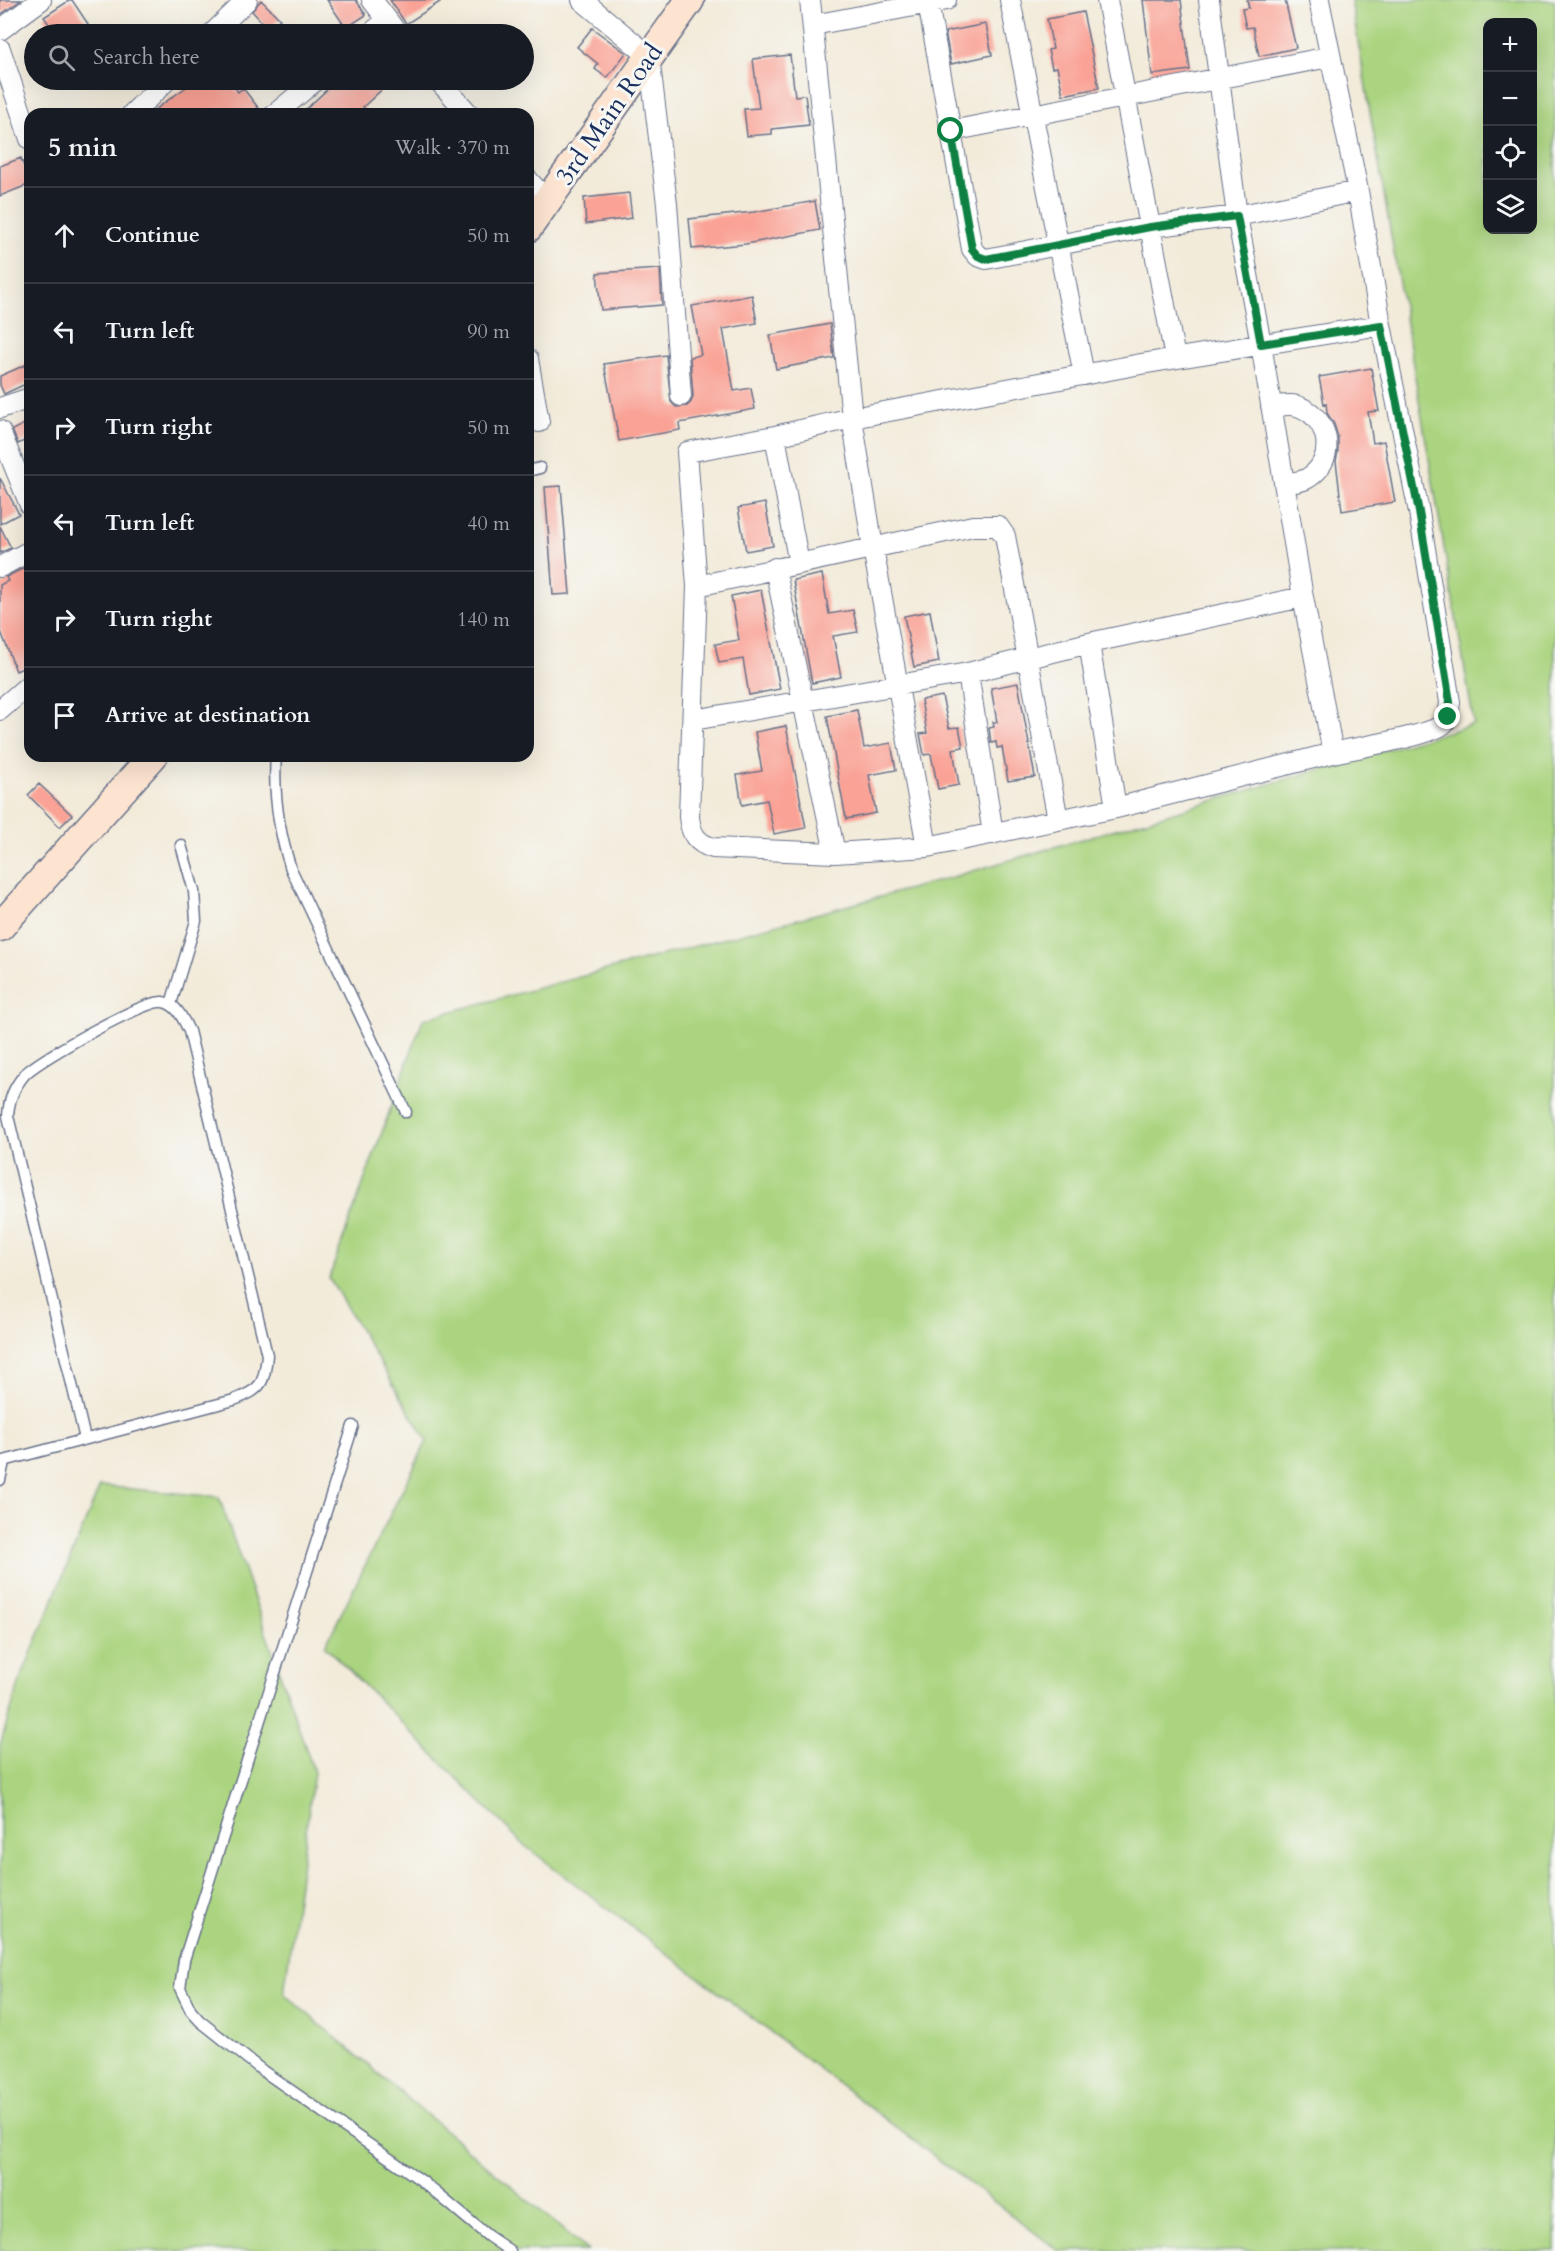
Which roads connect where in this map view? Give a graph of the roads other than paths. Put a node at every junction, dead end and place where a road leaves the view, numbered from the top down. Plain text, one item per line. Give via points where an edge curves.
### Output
1 (41, 0) edge
2 (247, 0) edge
3 (372, 0) edge
4 (582, 0) edge
5 (690, 0) edge
6 (810, 0) edge
7 (1010, 0) edge
8 (1107, 0) edge
9 (1209, 0) edge
10 (1319, 0) edge
11 (937, 2) edge
12 (222, 24) edge
13 (389, 24) edge
14 (813, 25) junction
15 (0, 30) edge
16 (0, 49) edge
17 (649, 56) junction
18 (1329, 57) junction
19 (1219, 78) junction
20 (157, 90) edge
21 (304, 90) edge
22 (447, 90) edge
23 (1126, 97) junction
24 (138, 108) edge
25 (282, 108) edge
26 (464, 108) edge
27 (1033, 115) junction
28 (24, 121) edge
29 (951, 131) junction
30 (534, 187) edge
31 (1358, 191) junction
32 (547, 201) junction
33 (1237, 216) junction
34 (534, 219) edge
35 (1150, 227) junction
36 (1058, 245) junction
37 (1381, 325) junction
38 (1261, 344) junction
39 (1175, 358) junction
40 (1084, 375) junction
41 (534, 393) edge
42 (681, 396) dead end
43 (24, 400) edge
44 (1272, 406) junction
45 (0, 408) edge
46 (852, 418) junction
47 (539, 422) dead end
48 (0, 431) edge
49 (775, 436) junction
50 (540, 468) dead end
51 (534, 470) edge
52 (1285, 484) junction
53 (24, 491) edge
54 (873, 548) junction
55 (24, 554) edge
56 (799, 564) junction
57 (0, 567) edge
58 (775, 568) junction
59 (697, 586) junction
60 (1303, 597) junction
61 (1089, 643) junction
62 (1028, 658) junction
63 (968, 673) junction
64 (899, 686) junction
65 (24, 689) edge
66 (803, 701) junction
67 (0, 710) edge
68 (693, 720) junction
69 (1333, 753) junction
70 (148, 762) edge
71 (275, 762) edge
72 (1116, 808) junction
73 (1058, 820) junction
74 (993, 834) junction
75 (181, 845) dead end
76 (927, 847) junction
77 (835, 853) junction
78 (0, 927) edge
79 (171, 1004) junction
80 (405, 1112) dead end
81 (353, 1426) dead end
82 (85, 1439) junction
83 (2, 1462) edge
84 (0, 1480) edge
85 (510, 2251) edge

1 - 15 street
2 - 12 street
3 - 13 street
4 - 17 street
5 - 17 street, 3rd Main Road
6 - 14 street
7 - 27 street
8 - 23 street
9 - 19 street
10 - 18 street
11 - 14 street
11 - 29 street
14 - 46 street
16 - 28 street
17 - 32 street, 3rd Main Road
17 - 42 street via 667,204
18 - 19 street
18 - 31 street
19 - 23 street
19 - 33 street
20 - 24 street
21 - 25 street
22 - 26 street
23 - 27 street
23 - 35 street
27 - 29 street
27 - 36 street
29 - 36 street via 972,249 978,256 986,259
30 - 32 street
31 - 33 street
31 - 37 street
32 - 34 street, 3rd Main Road
33 - 35 street
33 - 38 street
35 - 36 street
35 - 39 street
36 - 40 street
37 - 38 street
37 - 69 street via 1419,512 1450,702 1448,717 1442,725
38 - 39 street
38 - 44 street
39 - 40 street
40 - 46 street
41 - 47 street
43 - 45 street
44 - 52 street
44 - 52 street via 1298,406 1318,418 1327,438 1327,454 1319,467 1307,479
46 - 49 street
46 - 54 street
48 - 53 street
49 - 56 street
49 - 59 street via 687,452
50 - 51 lane
52 - 60 street
54 - 56 street
54 - 62 street via 973,526 998,526 1005,536
54 - 64 street
55 - 57 street
56 - 58 street
58 - 59 street
58 - 66 street
59 - 68 street
60 - 61 street
60 - 69 street
61 - 62 street
61 - 72 street
62 - 63 street
62 - 73 street
63 - 64 street
63 - 74 street
64 - 66 street
64 - 76 street
65 - 67 street
66 - 68 street
66 - 77 street
68 - 77 street via 689,817 698,842 713,848
69 - 72 street
70 - 78 street
71 - 80 lane via 280,835 291,869
72 - 73 street
73 - 74 street
74 - 76 street
75 - 79 lane via 194,891 196,921
76 - 77 street
79 - 82 lane via 151,1002 48,1057 26,1073 9,1099 8,1116
79 - 82 lane via 189,1031 267,1355 265,1376 253,1393 234,1400
81 - 85 lane via 184,1960 180,1988 200,2021 263,2071 422,2181
82 - 83 lane
83 - 84 lane

